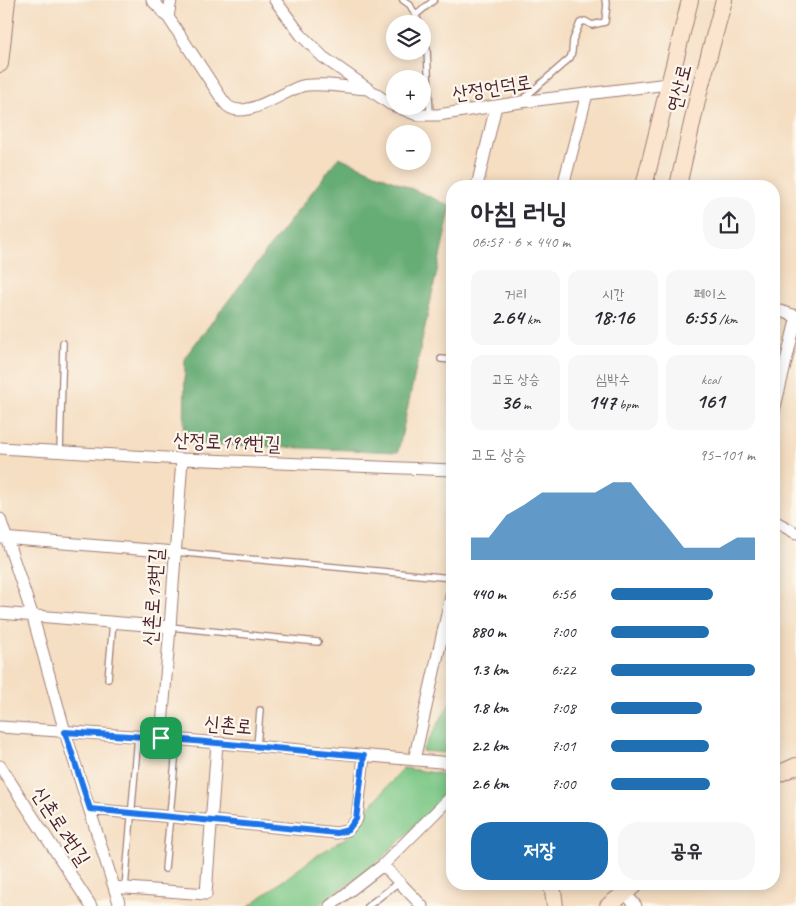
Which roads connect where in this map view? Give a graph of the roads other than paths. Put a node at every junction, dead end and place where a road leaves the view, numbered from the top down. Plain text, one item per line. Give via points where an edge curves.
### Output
1 (7, 0) edge
2 (152, 0) edge
3 (171, 0) edge
4 (275, 0) edge
5 (403, 0) edge
6 (434, 0) edge
7 (690, 0) edge
8 (724, 0) edge
9 (606, 2) edge
10 (416, 15) joint
11 (168, 17) junction
12 (427, 60) edge
13 (0, 64) edge
14 (668, 84) junction
15 (368, 90) junction
16 (587, 94) junction
17 (521, 102) junction
18 (496, 106) junction
19 (430, 116) junction
20 (478, 180) edge
21 (565, 180) edge
22 (645, 180) edge
23 (679, 180) edge
24 (780, 311) edge
25 (796, 318) edge
26 (63, 343) dead end
27 (441, 359) dead end
28 (446, 359) edge
29 (780, 368) edge
30 (0, 448) edge
31 (60, 452) junction
32 (182, 460) junction
33 (446, 470) edge
34 (0, 519) edge
35 (780, 524) edge
36 (796, 533) edge
37 (4, 538) edge
38 (175, 552) junction
39 (446, 577) edge
40 (0, 613) edge
41 (32, 614) junction
42 (446, 619) edge
43 (113, 622) junction
44 (170, 627) junction
45 (318, 642) dead end
46 (108, 679) dead end
47 (260, 710) dead end
48 (0, 727) edge
49 (65, 732) junction
50 (138, 736) junction
51 (161, 738) junction
52 (177, 739) junction
53 (218, 743) junction
54 (258, 746) junction
55 (364, 756) junction
56 (414, 760) junction
57 (446, 763) edge
58 (0, 766) edge
59 (796, 766) edge
60 (780, 773) edge
61 (446, 802) edge
62 (90, 809) junction
63 (131, 813) junction
64 (170, 817) junction
65 (212, 822) junction
66 (383, 865) junction
67 (165, 869) dead end
68 (399, 882) junction
69 (120, 887) junction
70 (553, 890) edge
71 (628, 890) edge
72 (631, 890) edge
73 (91, 906) edge
74 (120, 906) edge
75 (330, 906) edge
76 (368, 906) edge
77 (422, 906) edge
78 (555, 906) edge
79 (608, 906) edge
80 (636, 906) edge

1 - 13 street
2 - 11 street
3 - 11 street
4 - 15 street, 산정언덕로 via 295,28 323,57
5 - 10 lane
6 - 10 lane
7 - 14 street, 연산로
8 - 23 street, 연산로
9 - 17 lane via 605,22 580,23 570,58
11 - 15 street via 224,102 233,110 249,109 302,86
12 - 19 lane
14 - 16 street, 산정언덕로
14 - 22 street, 연산로
15 - 19 street, 산정언덕로 via 404,111
16 - 17 street, 산정언덕로
16 - 21 street
17 - 18 street, 산정언덕로
18 - 19 street, 산정언덕로
18 - 20 street
24 - 25 street
25 - 29 street
26 - 31 lane
27 - 28 lane
30 - 31 street, 산정로199번길
31 - 32 street, 산정로199번길
32 - 33 street, 산정로199번길
32 - 38 street, 신촌로13번길
34 - 37 street
35 - 36 street
37 - 38 street
37 - 41 street
38 - 39 lane
38 - 44 street, 신촌로13번길
40 - 41 street
41 - 43 street
41 - 49 street
42 - 56 street
43 - 44 street
43 - 46 lane
44 - 45 lane
44 - 51 street, 신촌로13번길
47 - 54 lane
48 - 49 street, 신촌로
49 - 50 street, 신촌로
49 - 62 street
50 - 51 street, 신촌로
50 - 63 lane
51 - 52 street, 신촌로
52 - 53 street, 신촌로
52 - 64 lane
53 - 54 street, 신촌로
53 - 65 street
54 - 55 street, 신촌로
55 - 56 street, 신촌로
55 - 65 street via 356,819 348,830 337,833
56 - 57 street, 신촌로
58 - 73 street, 신촌로2번길
59 - 60 street
61 - 66 street
62 - 63 street
62 - 69 street
63 - 64 street
63 - 69 lane
64 - 65 street
64 - 67 lane
65 - 69 street via 206,894
66 - 68 street
66 - 75 street
68 - 76 lane
68 - 77 street
69 - 74 street
70 - 78 street
71 - 79 street
72 - 80 street

